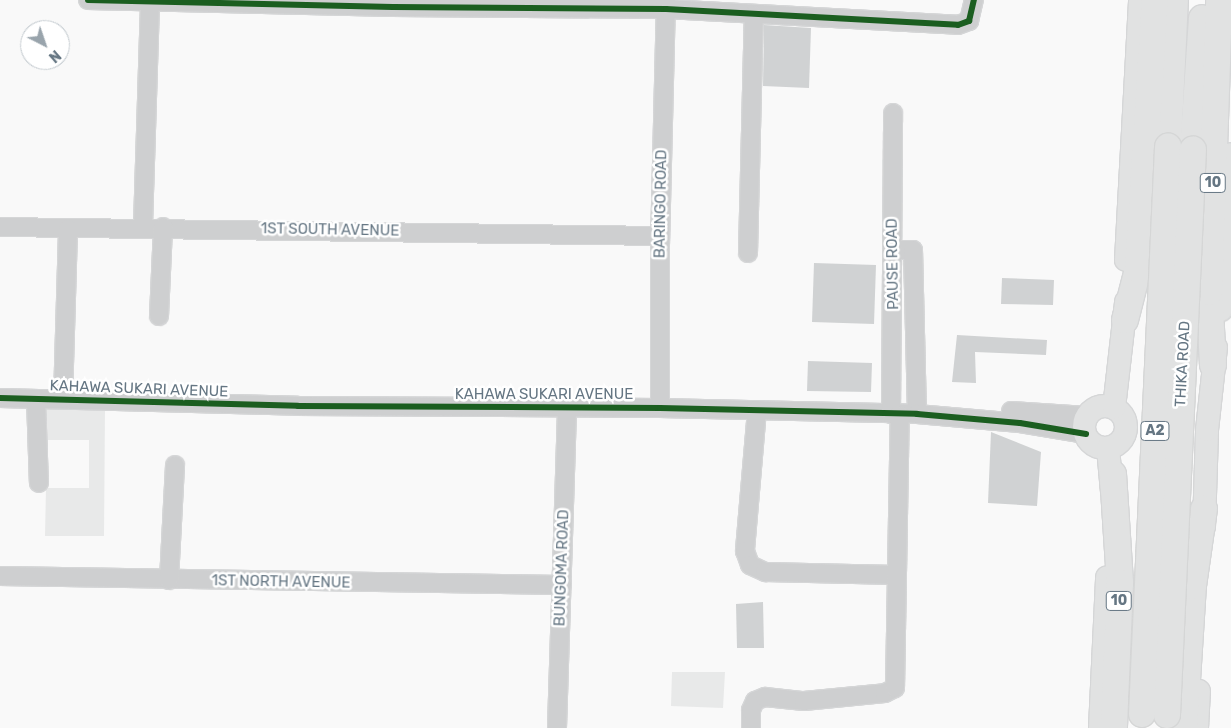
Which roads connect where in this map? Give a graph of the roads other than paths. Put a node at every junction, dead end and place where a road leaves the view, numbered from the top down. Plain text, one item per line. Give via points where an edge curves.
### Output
1 (88, 0) edge
2 (974, 0) edge
3 (1140, 0) edge
4 (1155, 0) edge
5 (1176, 0) edge
6 (1203, 0) edge
7 (1219, 0) edge
8 (150, 1) edge
9 (666, 5) edge
10 (754, 14) junction
11 (893, 113) dead end
12 (1180, 148) junction
13 (1231, 154) edge
14 (0, 226) edge
15 (143, 226) junction
16 (163, 227) junction
17 (68, 229) junction
18 (660, 236) junction
19 (892, 250) junction
20 (748, 253) dead end
21 (159, 316) dead end
22 (1125, 320) junction
23 (1213, 365) junction
24 (0, 398) edge
25 (36, 398) junction
26 (63, 399) junction
27 (567, 408) junction
28 (660, 408) junction
29 (757, 410) junction
30 (911, 414) junction
31 (1086, 425) junction
32 (1117, 429) junction
33 (1207, 436) junction
34 (175, 465) dead end
35 (1112, 474) junction
36 (38, 483) dead end
37 (1204, 510) junction
38 (897, 575) junction
39 (0, 576) edge
40 (169, 580) junction
41 (562, 584) junction
42 (1142, 721) edge
43 (1173, 724) edge
44 (557, 728) edge
45 (751, 728) edge
46 (1100, 728) edge
47 (1114, 728) edge
48 (1197, 728) edge

1 - 8 street
2 - 10 street via 969,20 958,25
3 - 22 main road
4 - 22 highway via 1138,269
5 - 12 highway, THIKA ROAD / A2
6 - 12 highway, THIKA ROAD / A2
7 - 23 highway, 10 via 1209,292
8 - 9 street via 393,8
8 - 15 street
9 - 10 street
9 - 18 street, BARINGO ROAD
10 - 20 street
11 - 19 street, PAUSE ROAD
12 - 42 highway, THIKA ROAD / A2, bridge
12 - 43 highway, THIKA ROAD / A2, bridge
13 - 23 main road, THIKA ROAD via 1220,313
14 - 17 street, 1ST SOUTH AVENUE
15 - 16 street, 1ST SOUTH AVENUE
15 - 17 street, 1ST SOUTH AVENUE
16 - 18 street, 1ST SOUTH AVENUE
16 - 21 street
17 - 26 street
18 - 28 street, BARINGO ROAD
19 - 30 street, PAUSE ROAD
19 - 30 street via 912,250
22 - 32 main road
23 - 33 main road, THIKA ROAD
24 - 25 street, KAHAWA SUKARI AVENUE
25 - 26 street, KAHAWA SUKARI AVENUE
25 - 36 street
26 - 27 street, KAHAWA SUKARI AVENUE
27 - 28 street, KAHAWA SUKARI AVENUE
27 - 41 street, BUNGOMA ROAD
28 - 29 street, KAHAWA SUKARI AVENUE
29 - 30 street, KAHAWA SUKARI AVENUE
29 - 38 street via 745,551 750,565 765,572
30 - 31 street, KAHAWA SUKARI AVENUE
30 - 38 street
31 - 32 main road via 1094,444
31 - 32 main road via 1098,408
32 - 33 main road
32 - 35 main road
33 - 37 main road, THIKA ROAD
34 - 40 street
35 - 46 main road
35 - 47 highway, 10 via 1120,583
37 - 43 highway
37 - 48 main road, THIKA ROAD via 1204,603
38 - 45 street via 895,688 885,693 804,701 765,697 755,702 751,710
39 - 40 street, 1ST NORTH AVENUE
40 - 41 street, 1ST NORTH AVENUE
41 - 44 street, BUNGOMA ROAD

